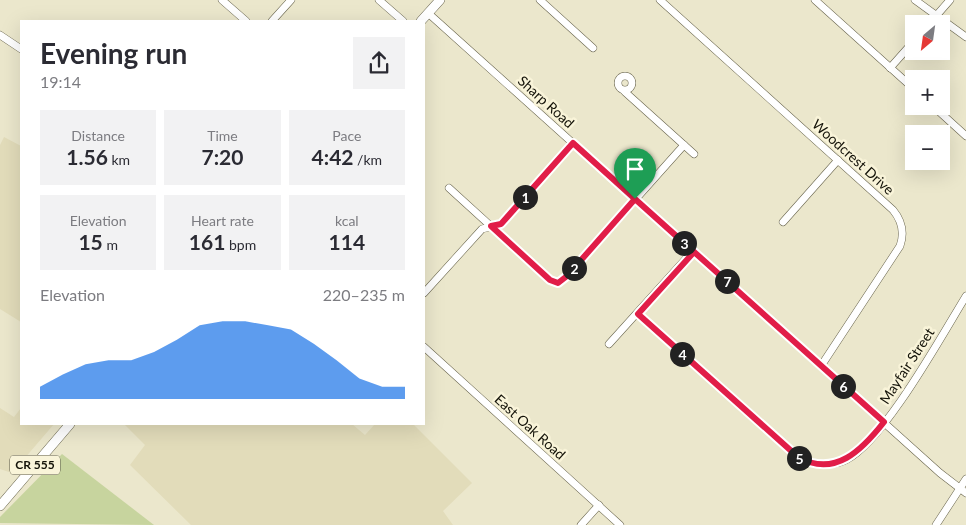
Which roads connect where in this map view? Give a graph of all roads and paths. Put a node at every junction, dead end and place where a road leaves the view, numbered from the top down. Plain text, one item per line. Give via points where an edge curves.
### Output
1 (222, 0) edge
2 (291, 0) edge
3 (440, 0) edge
4 (540, 0) edge
5 (660, 0) edge
6 (815, 0) edge
7 (915, 0) edge
8 (950, 0) edge
9 (384, 2) edge
10 (428, 13) junction
11 (934, 15) edge
12 (936, 15) edge
13 (245, 20) edge
14 (273, 20) edge
15 (402, 20) edge
16 (422, 20) edge
17 (950, 26) edge
18 (0, 35) edge
19 (966, 37) edge
20 (20, 47) edge
21 (593, 48) dead end
22 (905, 50) edge
23 (890, 68) junction
24 (905, 81) edge
25 (625, 92) dead end
26 (943, 115) edge
27 (966, 136) edge
28 (573, 143) junction
29 (684, 145) junction
30 (694, 154) dead end
31 (838, 160) junction
32 (449, 188) dead end
33 (635, 199) junction
34 (783, 222) dead end
35 (491, 226) junction
36 (694, 252) junction
37 (425, 292) edge
38 (966, 296) edge
39 (638, 314) junction
40 (609, 344) dead end
41 (425, 349) edge
42 (821, 366) junction
43 (884, 422) junction
44 (69, 425) edge
45 (966, 479) edge
46 (963, 491) edge
47 (598, 505) junction
48 (0, 506) edge
49 (581, 525) edge
50 (620, 525) edge
51 (936, 525) edge

1 - 13 street
2 - 14 street
3 - 10 main road
4 - 21 street
5 - 31 street, Woodcrest Drive
6 - 23 street
7 - 11 street
8 - 12 street
9 - 15 street
10 - 16 main road
10 - 28 street, Sharp Road
17 - 19 street
18 - 20 street
22 - 23 street
23 - 24 street
25 - 29 street
26 - 27 street
28 - 33 street, Sharp Road
28 - 35 street via 501,224
29 - 30 street
29 - 33 street
31 - 34 street
31 - 42 street, Woodcrest Drive via 893,210 901,222 903,236 900,246
32 - 35 street
33 - 35 street via 561,281 554,283
33 - 36 street, Sharp Road
35 - 37 street via 482,229
36 - 39 street
36 - 42 street, Sharp Road
38 - 43 street, Mayfair Street
39 - 40 street
39 - 43 street, Mayfair Street via 798,457 821,464 838,463 853,456
41 - 47 street, East Oak Road
42 - 43 street, Sharp Road
43 - 46 street, Sharp Road
44 - 48 main road, CR 555
45 - 46 street
46 - 51 street
47 - 49 street
47 - 50 street, East Oak Road

